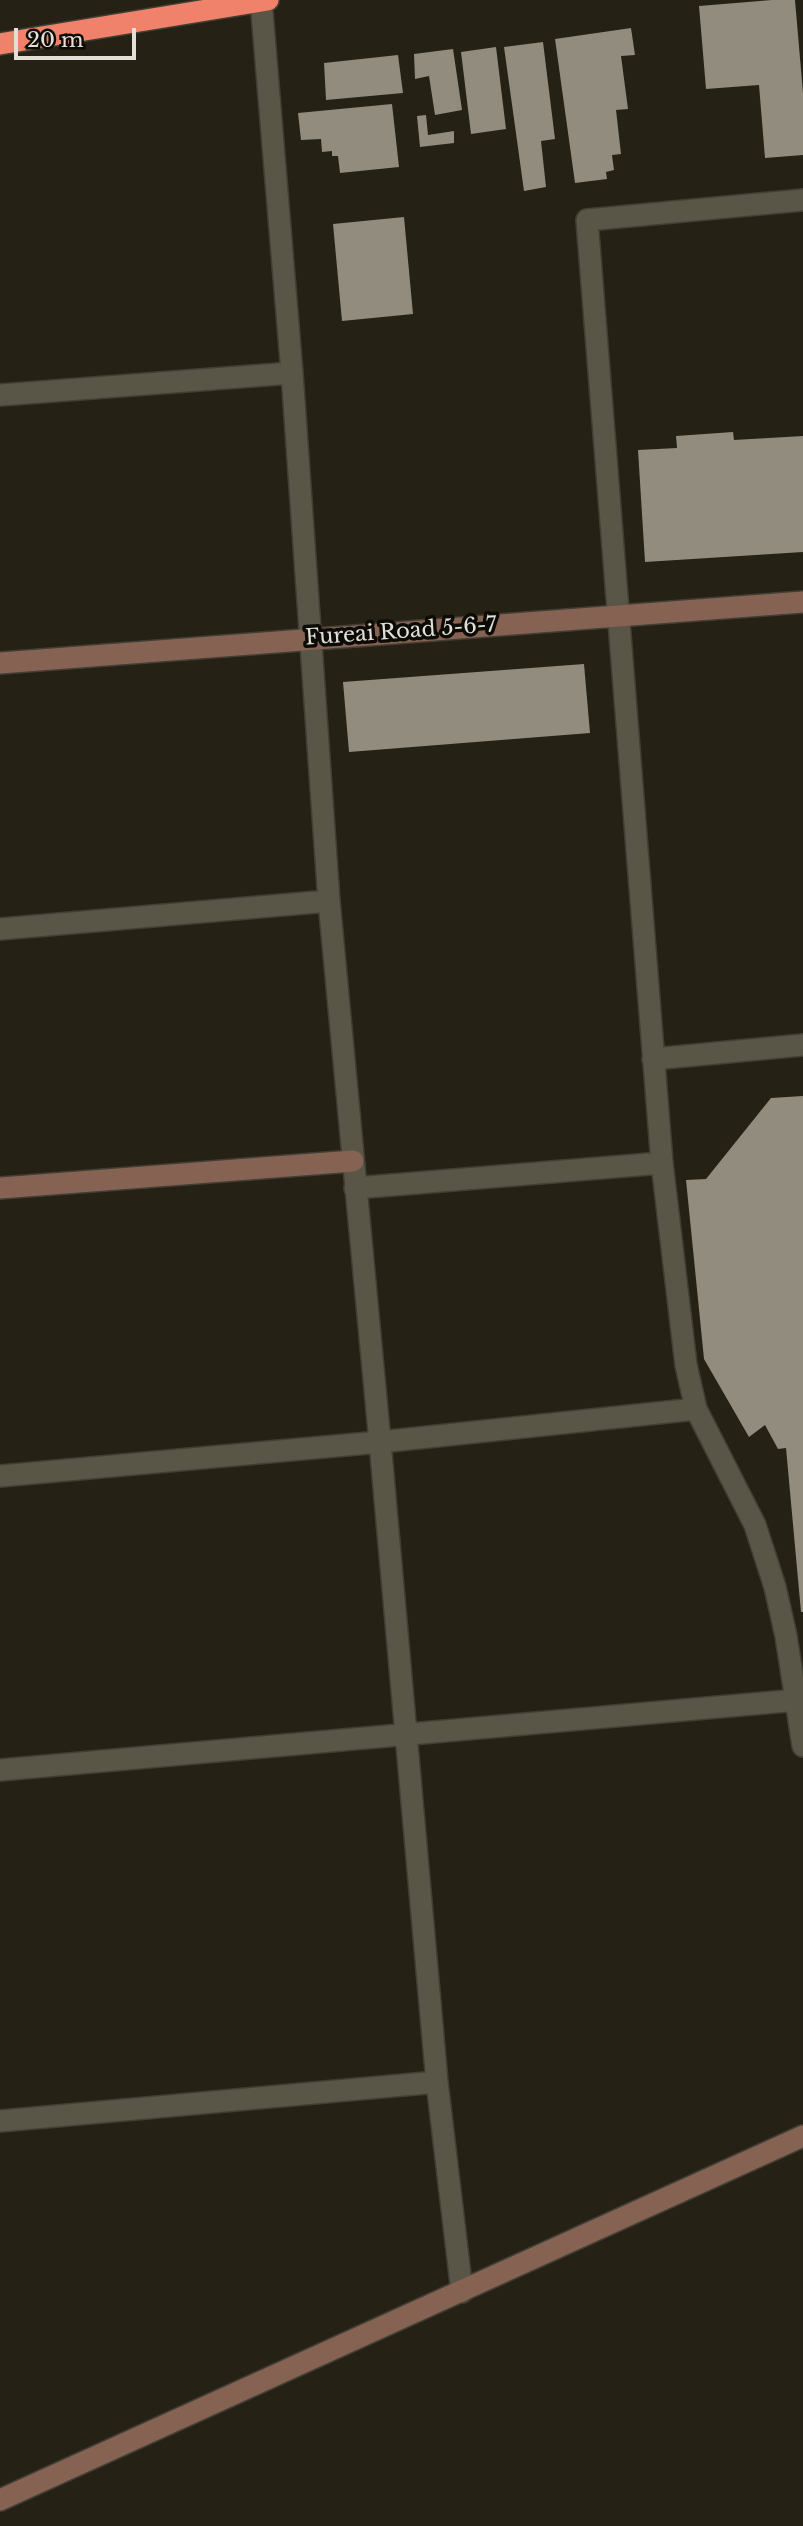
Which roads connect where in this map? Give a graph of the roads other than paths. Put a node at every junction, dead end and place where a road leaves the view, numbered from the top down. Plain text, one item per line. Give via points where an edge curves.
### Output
1 (261, 0) edge
2 (268, 0) edge
3 (0, 44) edge
4 (803, 200) edge
5 (292, 373) junction
6 (0, 395) edge
7 (803, 602) edge
8 (619, 616) junction
9 (311, 639) junction
10 (0, 663) edge
11 (329, 901) junction
12 (0, 929) edge
13 (803, 1045) edge
14 (653, 1059) junction
15 (353, 1161) junction
16 (662, 1163) junction
17 (0, 1188) edge
18 (355, 1188) junction
19 (696, 1409) junction
20 (380, 1442) junction
21 (0, 1476) edge
22 (798, 1700) junction
23 (406, 1736) junction
24 (803, 1746) edge
25 (0, 1770) edge
26 (437, 2082) junction
27 (0, 2121) edge
28 (803, 2136) edge
29 (462, 2292) junction
30 (0, 2500) edge

1 - 2 highway
1 - 3 highway
1 - 5 street
4 - 8 street via 587,220
5 - 6 street
5 - 9 street
7 - 8 street, Fureai Road 5-6-7
8 - 9 street, Fureai Road 5-6-7
8 - 14 street
9 - 10 street, Fureai Road 5-6-7
9 - 11 street
11 - 12 street
11 - 15 street
13 - 14 street
14 - 16 street
15 - 17 street
15 - 18 street
16 - 18 street
16 - 19 street
18 - 20 street
19 - 20 street
19 - 22 street via 755,1525 775,1587
20 - 21 street
20 - 23 street
22 - 23 street
22 - 24 street
23 - 25 street
23 - 26 street
26 - 27 street
26 - 29 street
28 - 29 street
29 - 30 street

